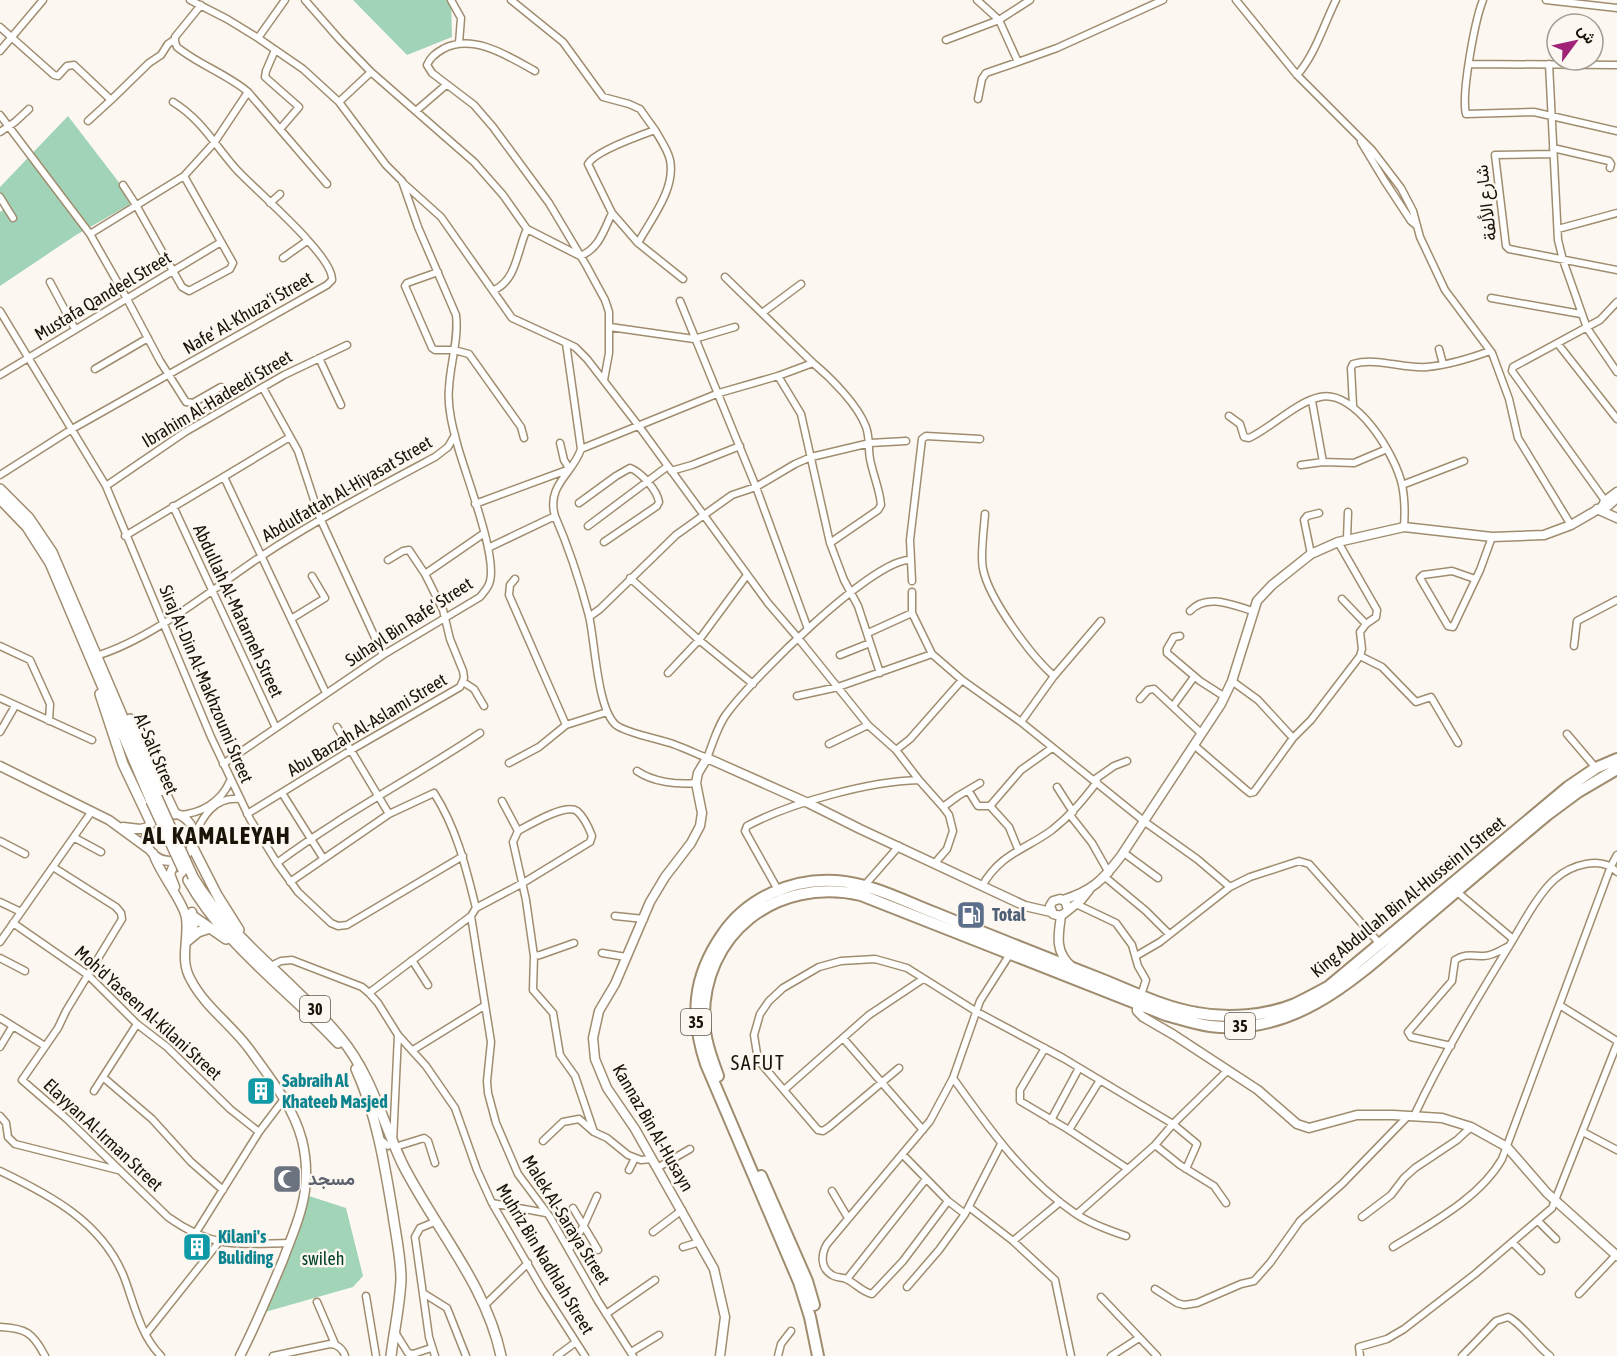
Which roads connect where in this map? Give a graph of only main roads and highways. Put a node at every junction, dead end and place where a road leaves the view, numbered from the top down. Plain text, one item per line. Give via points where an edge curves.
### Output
1 (0, 489) edge
2 (0, 499) edge
3 (96, 674) junction
4 (106, 678) junction
5 (1617, 759) edge
6 (1617, 769) edge
7 (154, 799) junction
8 (176, 814) road end
9 (150, 825) road end
10 (193, 841) road end
11 (1489, 858) junction
12 (1474, 870) junction
13 (190, 916) road end
14 (210, 928) junction
15 (984, 939) junction
16 (186, 943) road end
17 (244, 947) junction
18 (1139, 1000) junction
19 (403, 1164) junction
20 (384, 1167) junction
21 (391, 1356) edge
22 (501, 1356) edge
23 (818, 1356) edge
24 (825, 1356) edge

1 - 4 main road, Al-Salt Street / 30 via 29,518 52,552
2 - 3 main road, Al-Salt Street / 30 via 27,527 50,563
3 - 7 main road, Al-Salt Street / 30
3 - 9 main road via 113,738
4 - 7 main road, Al-Salt Street / 30
4 - 8 main road
5 - 11 highway, King Abdullah Bin Al-Hussein II Street / 35 via 1568,787
6 - 11 highway, King Abdullah Bin Al-Hussein II Street / 35 via 1578,792
7 - 17 main road, Al-Salt Street / 30, bridge via 190,879
10 - 17 main road
11 - 12 highway, King Abdullah Bin Al-Hussein II Street / 35
12 - 18 highway, King Abdullah Bin Al-Hussein II Street / 35 via 1328,987 1294,1004 1244,1015 1210,1015
12 - 18 highway, King Abdullah Bin Al-Hussein II Street / 35 via 1456,891 1342,988 1291,1015 1245,1025 1212,1026
13 - 14 main road
14 - 16 main road
14 - 17 main road
15 - 18 highway, King Abdullah Bin Al-Hussein II Street / 35 via 1073,969
15 - 18 highway, King Abdullah Bin Al-Hussein II Street / 35 via 1010,954
15 - 23 highway, King Abdullah Bin Al-Hussein II Street / 35 via 864,886 827,881 799,884 778,890 743,912 725,930 701,976 696,1023 706,1064 800,1282
15 - 24 highway, King Abdullah Bin Al-Hussein II Street / 35 via 861,895 819,891 769,905 746,921 722,950 711,975 704,1011 710,1055 807,1281
17 - 19 main road, Al-Salt Street / 30 via 271,966 328,1022 352,1053
17 - 20 main road, Al-Salt Street / 30 via 349,1057 366,1092
19 - 20 main road via 391,1161
19 - 22 main road, 30 via 484,1306
20 - 21 main road, 30 via 400,1259

